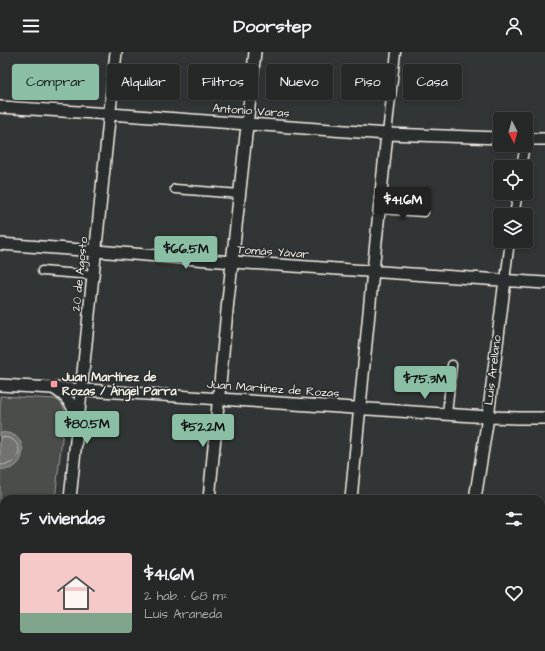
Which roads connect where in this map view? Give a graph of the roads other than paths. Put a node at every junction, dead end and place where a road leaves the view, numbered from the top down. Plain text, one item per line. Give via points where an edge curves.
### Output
1 (116, 52) edge
2 (255, 52) edge
3 (396, 52) edge
4 (0, 108) edge
5 (110, 114) junction
6 (247, 124) junction
7 (387, 134) junction
8 (493, 138) edge
9 (533, 139) edge
10 (545, 139) edge
11 (175, 189) dead end
12 (240, 194) junction
13 (379, 209) junction
14 (424, 212) dead end
15 (0, 244) edge
16 (509, 248) edge
17 (96, 251) junction
18 (232, 262) junction
19 (42, 271) dead end
20 (373, 271) junction
21 (93, 275) junction
22 (505, 280) junction
23 (545, 283) edge
24 (452, 365) dead end
25 (0, 385) edge
26 (53, 388) junction
27 (82, 389) junction
28 (220, 399) junction
29 (360, 408) junction
30 (447, 414) junction
31 (488, 417) junction
32 (78, 418) junction
33 (545, 418) edge
34 (70, 495) edge
35 (209, 495) edge
36 (351, 495) edge
37 (476, 495) edge

1 - 5 street, 20 de Agosto
2 - 6 street
3 - 7 street
4 - 5 street, Antonio Varas
5 - 6 street, Antonio Varas
5 - 17 street, 20 de Agosto
6 - 7 street, Antonio Varas
6 - 12 street
7 - 8 street, Antonio Varas
7 - 13 street
9 - 10 street
11 - 12 street
12 - 18 street
13 - 14 street
13 - 20 street
15 - 17 street, Tomás Yávar
16 - 22 street, Luis Arellano
17 - 18 street, Tomás Yávar
17 - 21 street, 20 de Agosto
18 - 20 street, Tomás Yávar
18 - 28 street
19 - 21 street
20 - 22 street, Tomás Yávar
20 - 29 street
21 - 27 street, 20 de Agosto
22 - 23 street, Tomás Yávar
22 - 31 street, Luis Arellano
24 - 30 street
25 - 26 street, Juan Martínez de Rozas
26 - 27 street, Juan Martínez de Rozas
26 - 32 street via 69,400
27 - 28 street, Juan Martínez de Rozas
27 - 32 street, 20 de Agosto
28 - 29 street, Juan Martínez de Rozas
28 - 35 street
29 - 30 street, Juan Martínez de Rozas
29 - 36 street
30 - 31 street, Juan Martínez de Rozas
31 - 33 street, Juan Martínez de Rozas
31 - 37 street, Luis Arellano
32 - 34 street, 20 de Agosto

